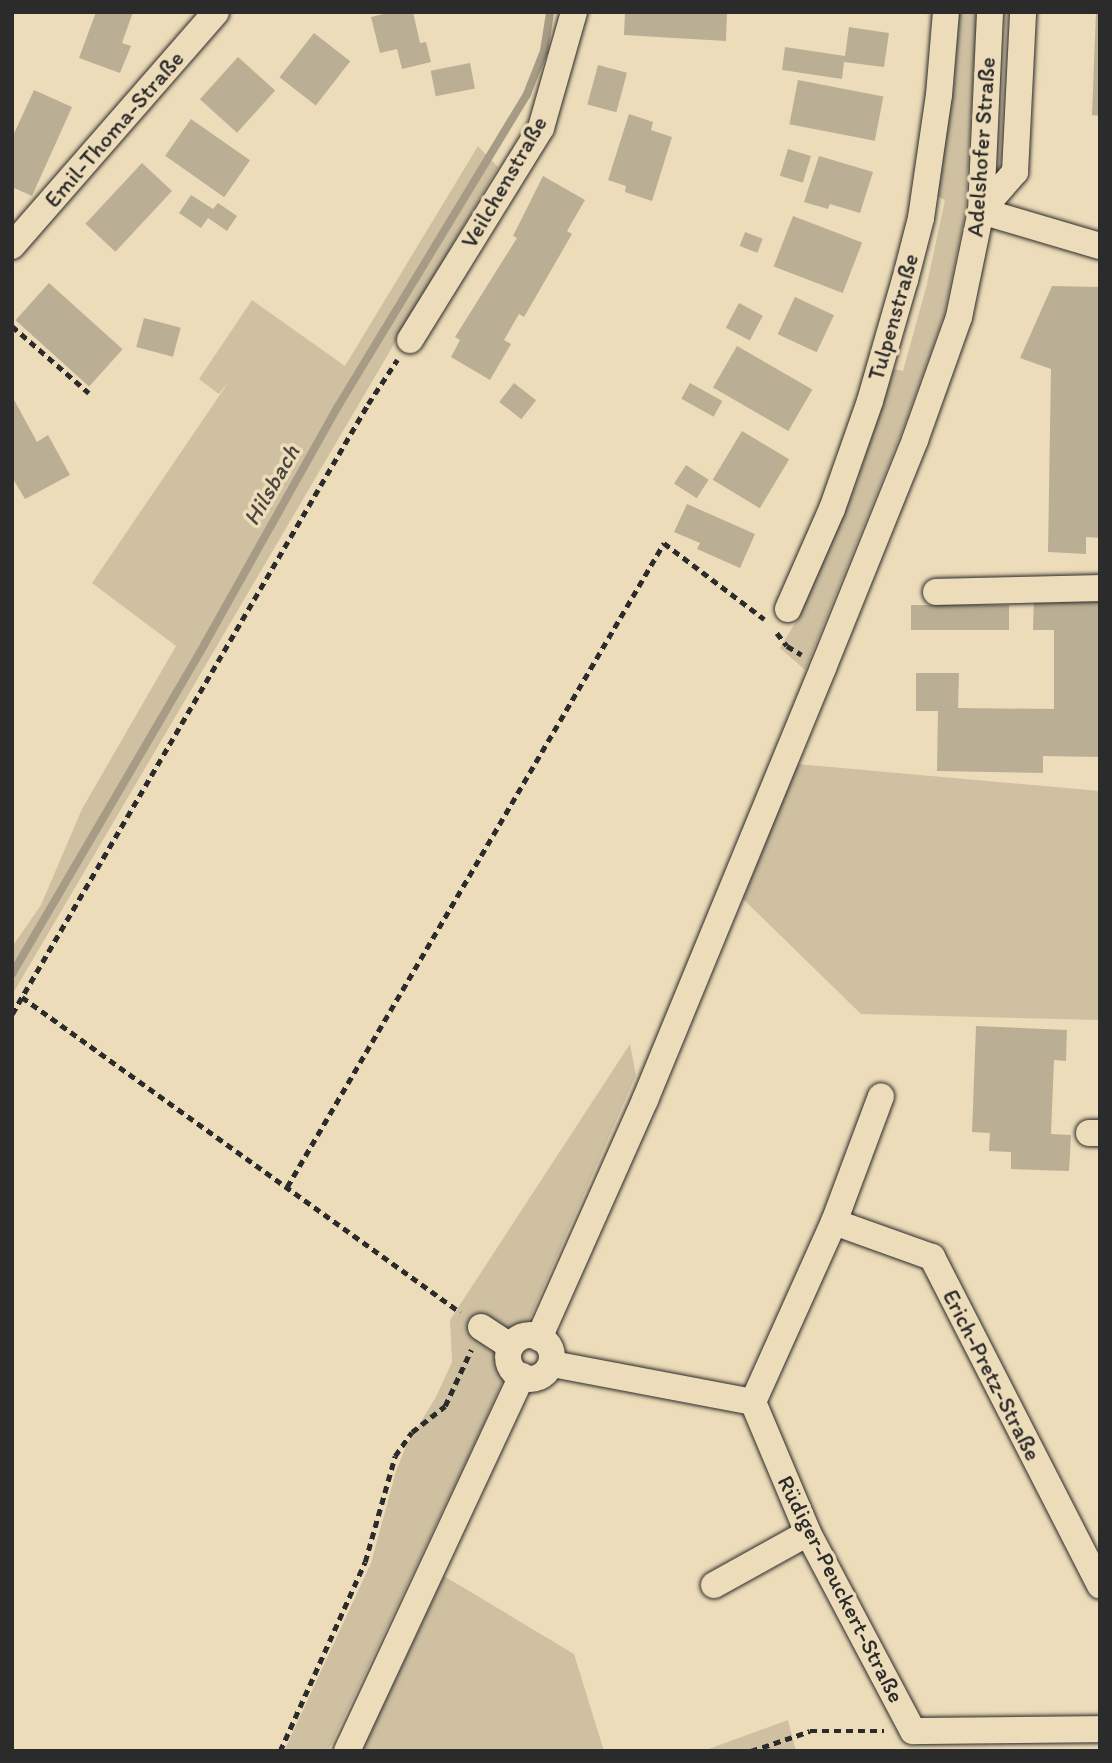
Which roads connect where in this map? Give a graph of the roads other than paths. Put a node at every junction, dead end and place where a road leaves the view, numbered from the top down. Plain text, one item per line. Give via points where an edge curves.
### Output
1 (216, 12) edge
2 (574, 12) edge
3 (946, 12) edge
4 (990, 12) edge
5 (1023, 12) edge
6 (981, 211) junction
7 (14, 241) edge
8 (1100, 246) edge
9 (410, 340) road end
10 (1100, 588) edge
11 (936, 592) dead end
12 (788, 609) dead end
13 (881, 1096) dead end
14 (834, 1222) junction
15 (481, 1327) road end
16 (539, 1338) junction
17 (510, 1346) junction
18 (552, 1364) junction
19 (523, 1376) junction
20 (752, 1402) junction
21 (808, 1533) junction
22 (714, 1585) dead end
23 (1100, 1586) edge
24 (1100, 1729) edge
25 (347, 1751) edge

1 - 7 street, Emil-Thoma-Straße
2 - 9 street, Veilchenstraße via 541,128
3 - 12 street, Tulpenstraße via 923,207 905,280 832,509
4 - 6 street, Adelshofer Straße
5 - 6 street via 1015,172
6 - 8 street
6 - 16 street, Adelshofer Straße via 959,317 915,440 651,1087
10 - 11 street
13 - 14 street
14 - 20 street
14 - 23 street, Erich-Pretz-Straße via 932,1257
15 - 17 street
16 - 17 street via 520,1337
16 - 18 street via 551,1348
17 - 19 street via 509,1364
18 - 19 street via 539,1377
18 - 20 street
19 - 25 street
20 - 21 street, Rüdiger-Peuckert-Straße
21 - 22 street
21 - 24 street, Rüdiger-Peuckert-Straße via 913,1731

